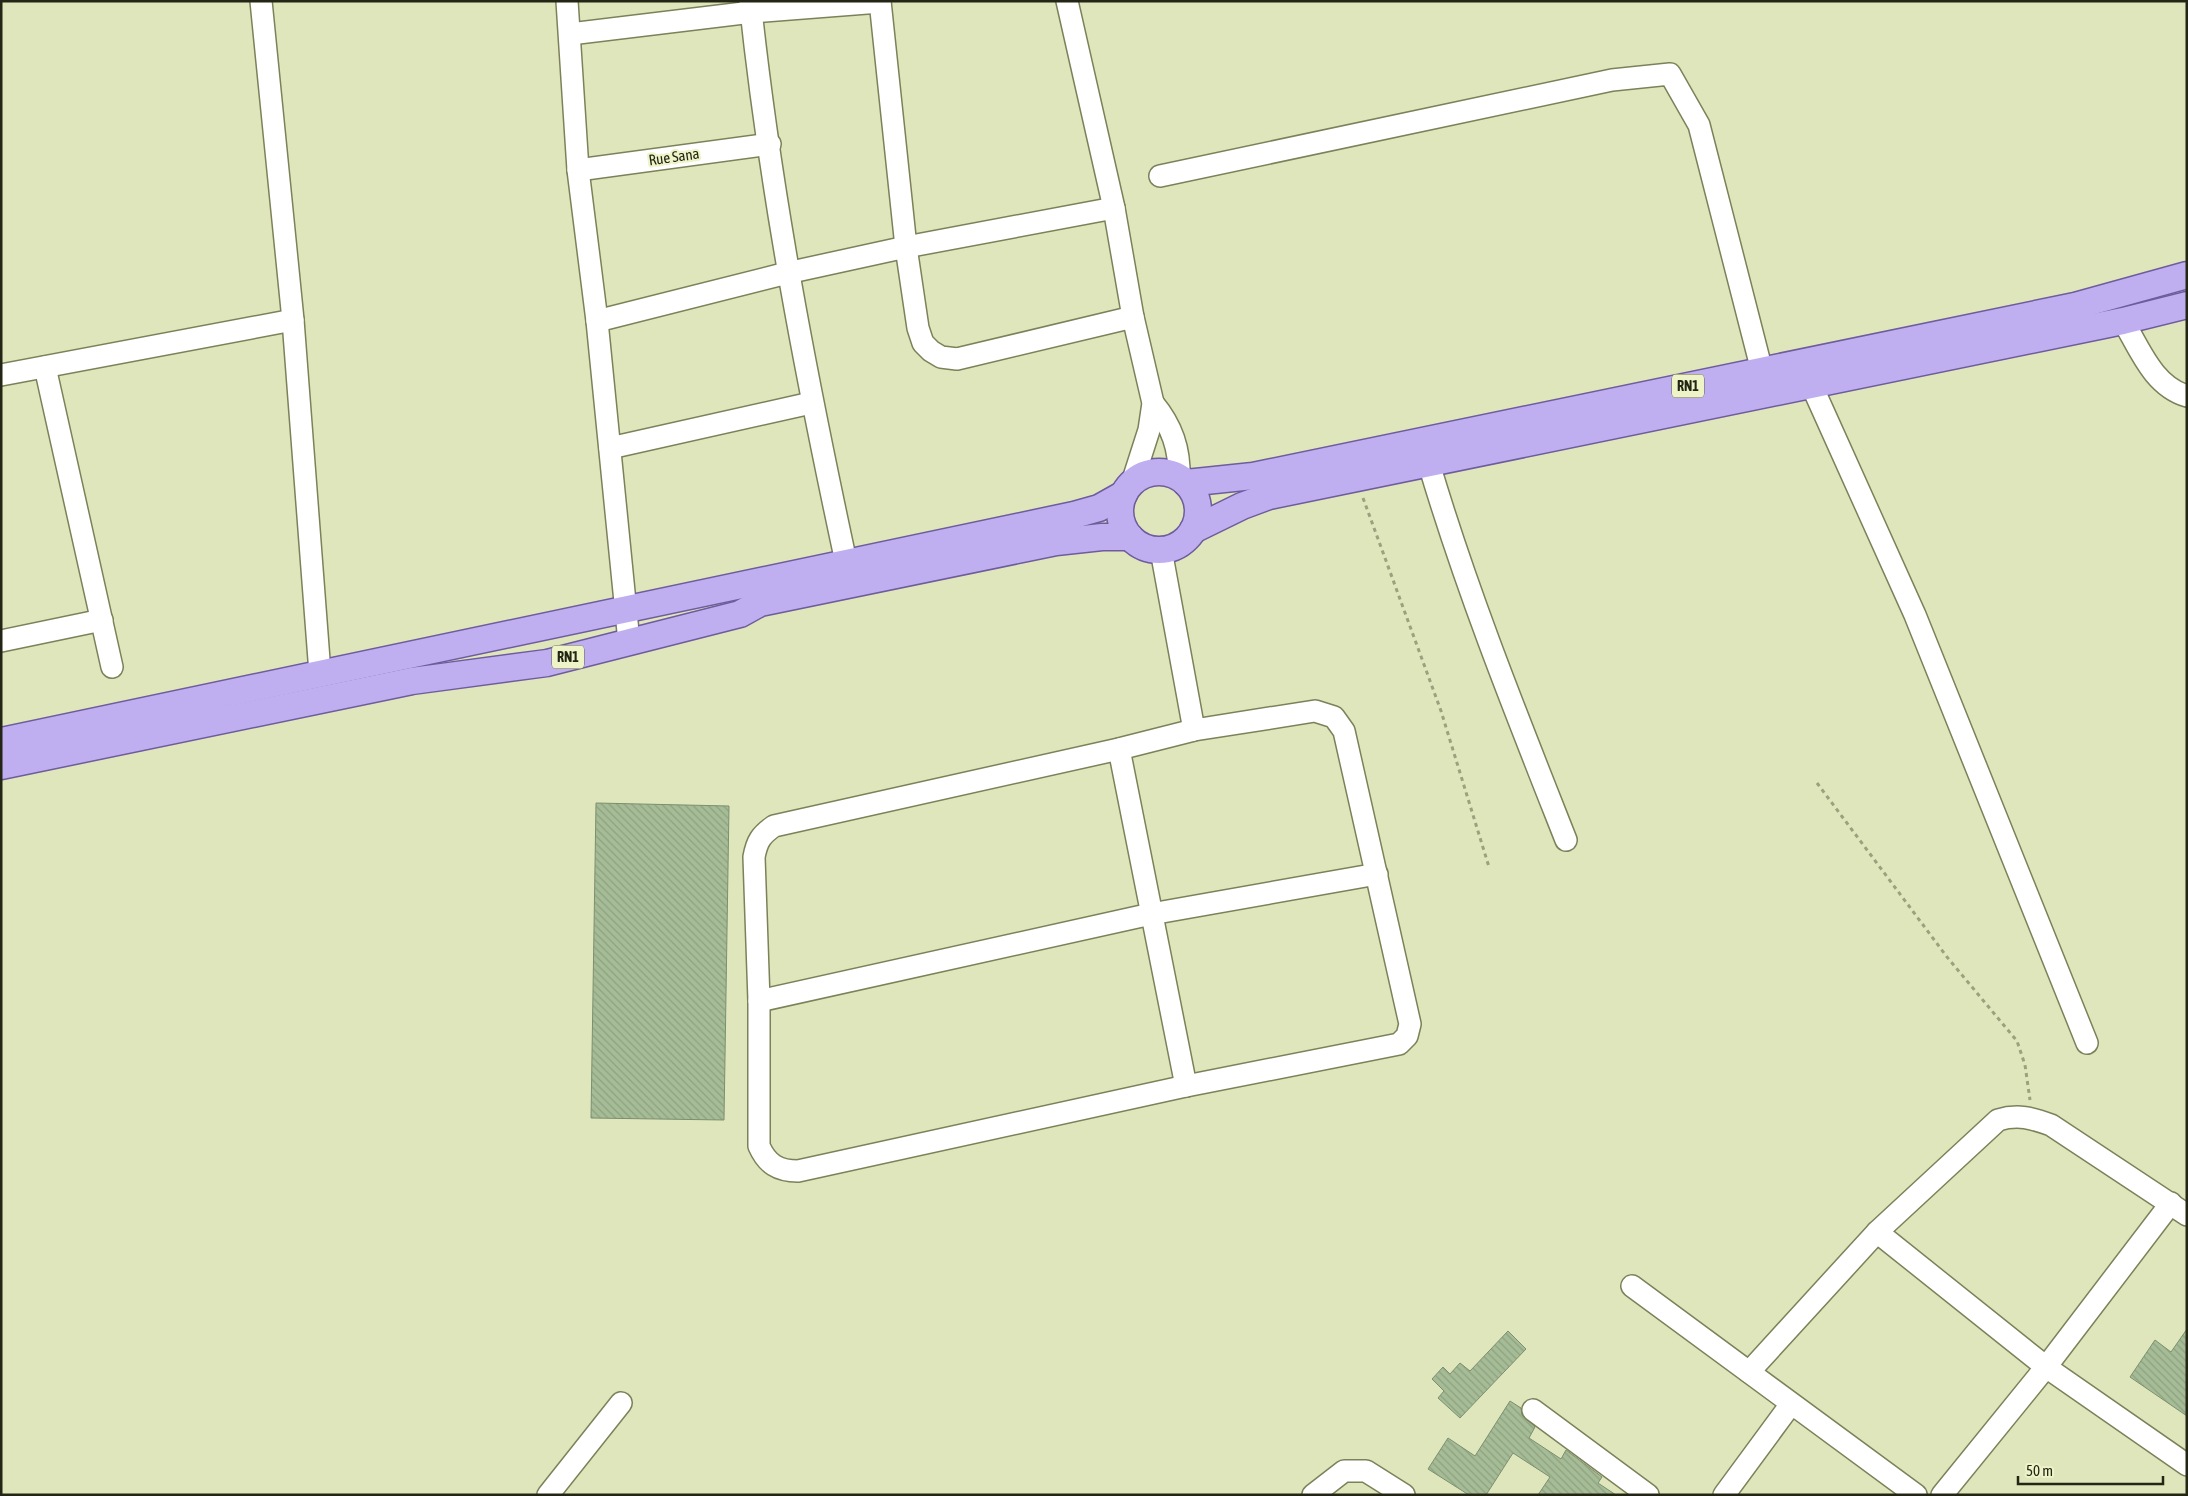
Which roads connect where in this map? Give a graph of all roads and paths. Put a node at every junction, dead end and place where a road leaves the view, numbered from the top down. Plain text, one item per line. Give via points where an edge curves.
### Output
1 (261, 1) edge
2 (567, 1) edge
3 (880, 1) edge
4 (1067, 1) edge
5 (751, 6) edge
6 (570, 34) junction
7 (770, 144) junction
8 (578, 170) junction
9 (1160, 176) dead end
10 (1114, 208) junction
11 (906, 247) junction
12 (787, 273) junction
13 (2187, 275) edge
14 (2187, 305) edge
15 (1133, 317) junction
16 (293, 320) junction
17 (2122, 321) junction
18 (597, 322) junction
19 (45, 367) junction
20 (1762, 371) junction
21 (1, 375) edge
22 (1811, 384) junction
23 (2187, 396) edge
24 (811, 403) junction
25 (1153, 403) junction
26 (610, 448) junction
27 (1429, 464) junction
28 (1356, 478) junction
29 (1183, 481) junction
30 (1128, 488) junction
31 (1193, 530) junction
32 (1130, 537) junction
33 (1161, 550) junction
34 (846, 562) junction
35 (625, 609) junction
36 (102, 620) junction
37 (1, 641) edge
38 (629, 642) junction
39 (112, 667) dead end
40 (320, 673) junction
41 (1194, 730) junction
42 (1, 741) edge
43 (1119, 749) junction
44 (1, 766) edge
45 (1817, 783) dead end
46 (1566, 840) dead end
47 (1490, 867) dead end
48 (1377, 874) junction
49 (1151, 914) junction
50 (759, 1001) junction
51 (2086, 1043) dead end
52 (1186, 1086) junction
53 (2032, 1118) junction
54 (2179, 1209) edge
55 (1877, 1232) junction
56 (1632, 1286) dead end
57 (2046, 1367) junction
58 (1749, 1372) junction
59 (621, 1403) dead end
60 (1791, 1404) junction
61 (1533, 1410) dead end
62 (2187, 1465) edge
63 (548, 1495) edge
64 (1313, 1495) edge
65 (1404, 1495) edge
66 (1648, 1495) edge
67 (1724, 1495) edge
68 (1916, 1495) edge
69 (1942, 1495) edge

1 - 16 street
2 - 6 street
3 - 5 street
3 - 11 street
4 - 10 street
5 - 6 street
5 - 7 street
6 - 8 street
7 - 8 street, Rue Sana
7 - 12 street
8 - 18 street
9 - 20 street via 1612,80 1670,74 1699,125
10 - 11 street
10 - 15 street
11 - 12 street
11 - 15 street via 918,328 923,343 941,357 956,359
12 - 18 street
12 - 24 street
13 - 20 main road, RN1 via 2075,306
14 - 17 main road, RN1
15 - 25 street
16 - 19 street
16 - 40 street
17 - 22 main road, RN1
17 - 23 street via 2158,380 2176,393
18 - 26 street
19 - 21 street
19 - 36 street
20 - 29 main road, RN1 via 1253,476
22 - 27 main road, RN1
22 - 51 street via 1915,615
24 - 26 street
24 - 34 street
25 - 29 street via 1174,438
25 - 30 street via 1145,448
26 - 35 street
27 - 28 main road, RN1
27 - 46 street via 1509,696
28 - 31 main road, RN1 via 1269,496
28 - 47 path via 1441,711
29 - 30 main road, RN1 via 1172,474 1155,472 1139,477
29 - 31 main road via 1198,506
30 - 32 main road via 1121,503 1121,521
30 - 34 main road, RN1 via 1086,512
31 - 33 main road, RN1 via 1180,544
32 - 33 main road, RN1 via 1144,548
32 - 38 main road, RN1 via 1102,536 1056,542 779,599 756,604 735,616
33 - 41 street
34 - 35 main road, RN1
35 - 38 street
35 - 40 main road, RN1
36 - 37 street
36 - 39 street
38 - 44 main road, RN1 via 532,666 412,681
40 - 42 main road, RN1
41 - 43 street
41 - 48 street via 1315,711 1334,717 1344,731
43 - 49 street
43 - 50 street via 774,826 759,838 754,857
45 - 53 path via 1947,957 2017,1041 2025,1065
48 - 49 street
48 - 52 street via 1410,1024 1404,1041
49 - 50 street
49 - 52 street
50 - 52 street via 759,1146 765,1160 786,1171 831,1164
53 - 54 street via 2051,1126
53 - 55 street via 2013,1116 1998,1120
54 - 57 street
55 - 57 street
55 - 58 street
56 - 58 street
57 - 62 street
57 - 69 street
58 - 60 street
59 - 63 street
60 - 67 street
60 - 68 street
61 - 66 street
64 - 65 street via 1344,1471 1366,1471

